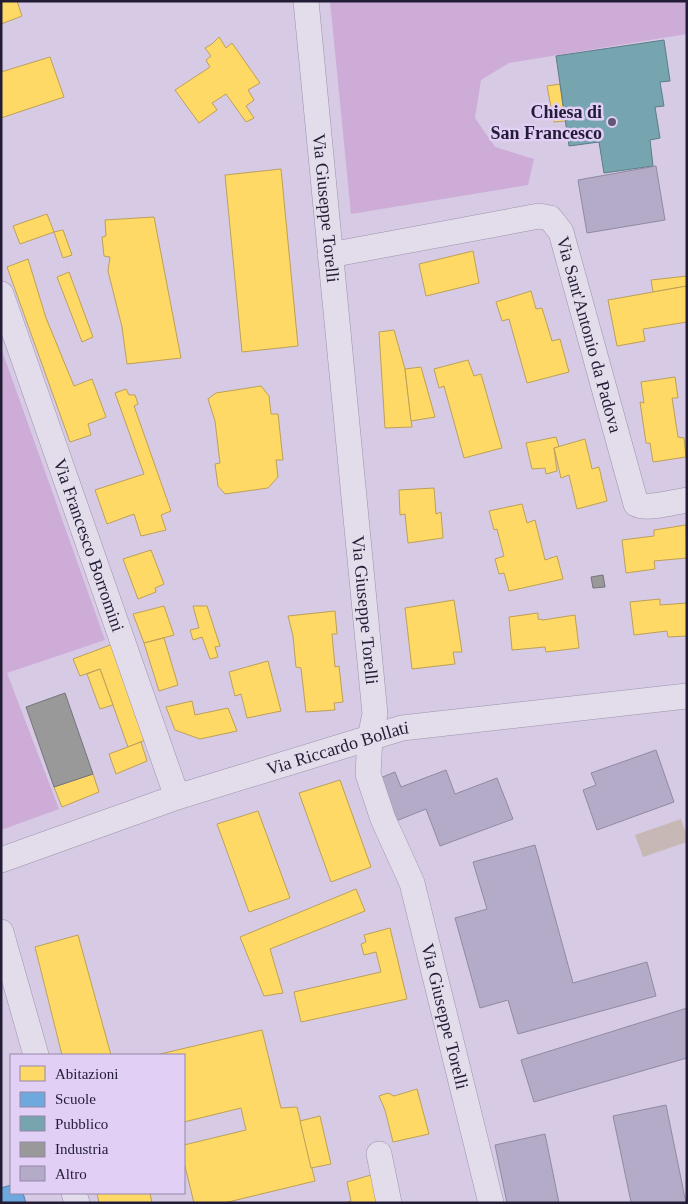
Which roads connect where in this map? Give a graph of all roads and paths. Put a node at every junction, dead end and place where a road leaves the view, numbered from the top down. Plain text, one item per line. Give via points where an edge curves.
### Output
1 (306, 1) edge
2 (330, 254) junction
3 (1, 294) edge
4 (687, 500) edge
5 (687, 696) edge
6 (370, 738) junction
7 (177, 797) junction
8 (1, 860) edge
9 (1, 932) edge
10 (36, 1054) edge
11 (379, 1154) dead end
12 (389, 1203) edge
13 (491, 1203) edge

1 - 2 street, Via Giuseppe Torelli
2 - 4 street, Via Sant'Antonio da Padova via 539,216 550,218 561,232 636,504 648,506
2 - 6 street, Via Giuseppe Torelli via 375,714
3 - 7 street, Via Francesco Borromini
5 - 6 street, Via Riccardo Bollati via 402,728
6 - 7 street, Via Riccardo Bollati
6 - 13 street, Via Giuseppe Torelli via 368,774 383,819 412,883
7 - 8 street, Via Riccardo Bollati
9 - 10 street
11 - 12 street

